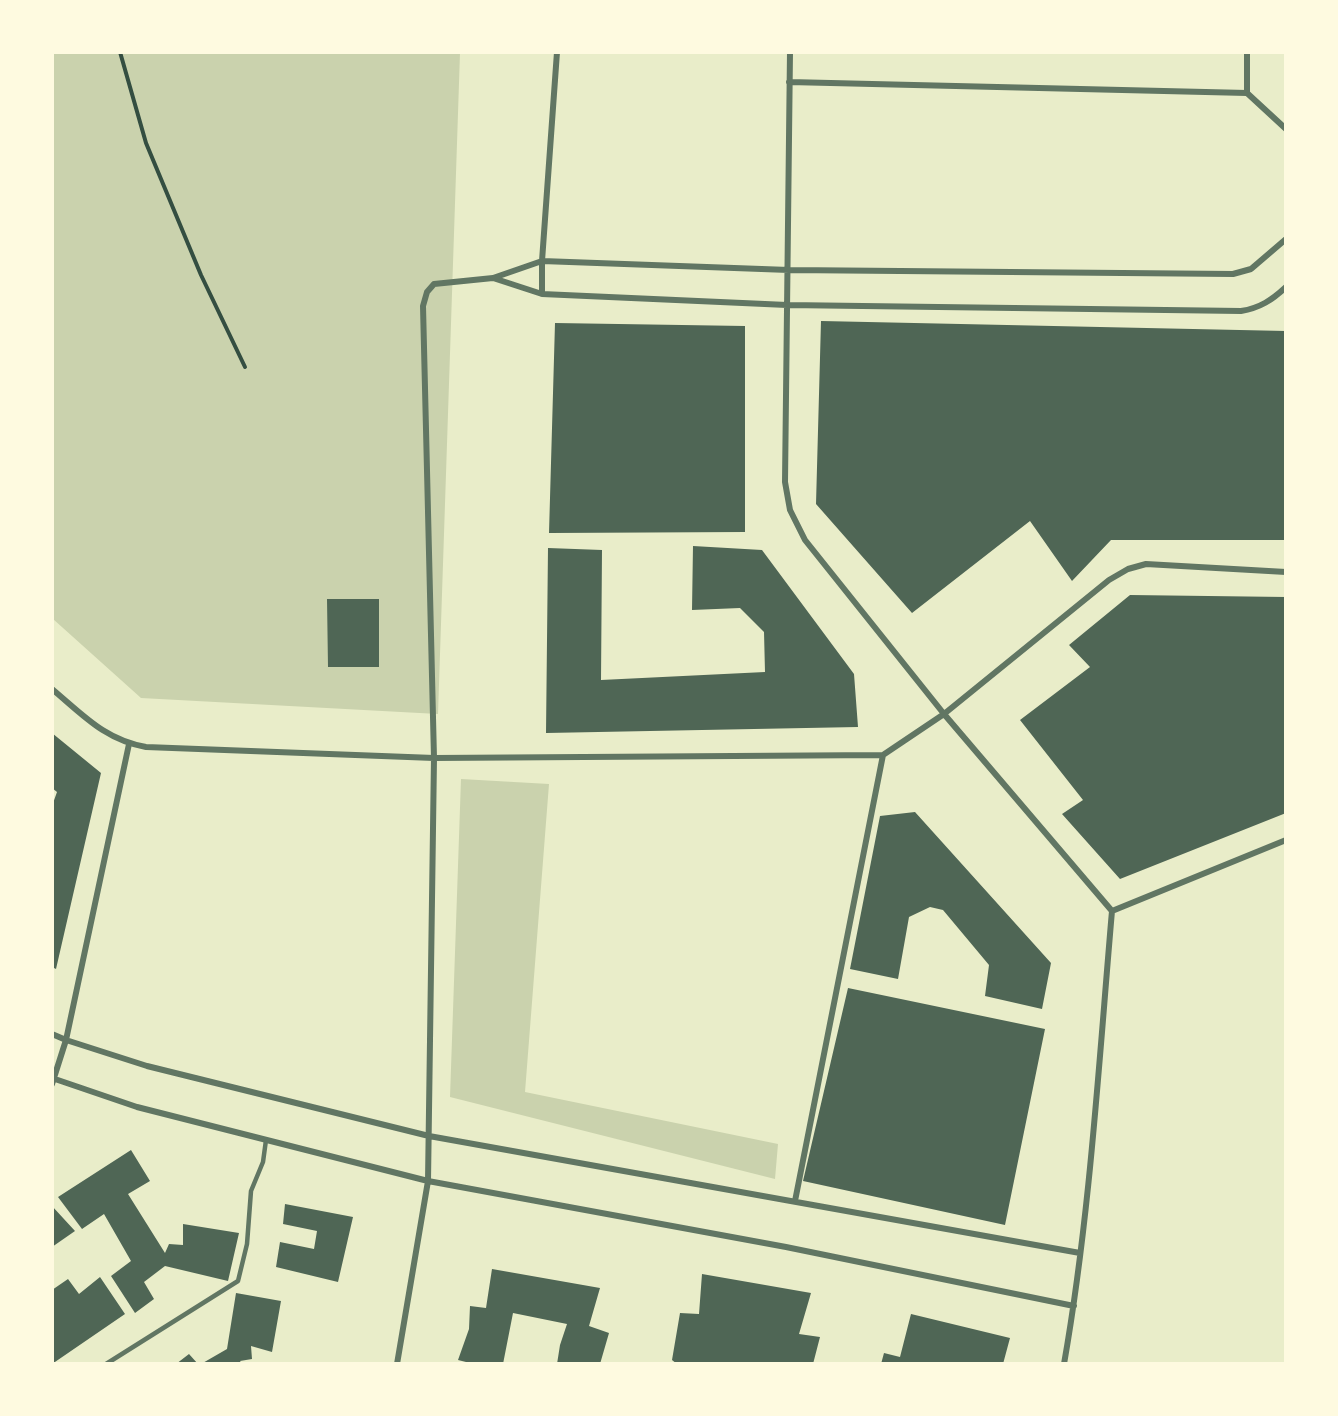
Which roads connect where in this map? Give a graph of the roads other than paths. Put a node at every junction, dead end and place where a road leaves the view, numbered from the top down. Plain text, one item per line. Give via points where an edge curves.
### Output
1 (557, 52) edge
2 (790, 52) edge
3 (1247, 52) edge
4 (789, 82) junction
5 (1247, 93) junction
6 (1286, 129) edge
7 (1286, 239) edge
8 (542, 261) junction
9 (789, 270) junction
10 (493, 278) junction
11 (1286, 286) edge
12 (542, 294) junction
13 (787, 305) junction
14 (1286, 572) edge
15 (52, 689) edge
16 (944, 714) junction
17 (129, 744) junction
18 (883, 754) junction
19 (434, 758) junction
20 (1286, 840) edge
21 (1112, 911) junction
22 (52, 1034) edge
23 (66, 1040) junction
24 (53, 1080) edge
25 (429, 1136) junction
26 (266, 1140) junction
27 (428, 1181) junction
28 (795, 1201) junction
29 (1080, 1253) junction
30 (1074, 1306) junction
31 (106, 1364) edge
32 (398, 1364) edge
33 (1064, 1364) edge

1 - 8 street
2 - 4 street
3 - 5 street
4 - 5 street
4 - 9 street
5 - 6 street
7 - 9 street via 1240,274
8 - 9 street
8 - 10 street
8 - 12 street
9 - 13 street
10 - 12 street
10 - 19 street via 434,284 423,306
11 - 13 street via 1259,307 1241,311
12 - 13 street
13 - 16 street via 785,482 790,510 806,540
14 - 16 street via 1146,564 1128,569 1109,580
15 - 17 street via 100,730
16 - 18 street
16 - 21 street
17 - 19 street
17 - 23 street
18 - 19 street
18 - 28 street
19 - 25 street
20 - 21 street
21 - 29 street
22 - 23 street
23 - 24 street
23 - 25 street via 147,1066
24 - 26 street via 137,1107
25 - 27 street
25 - 28 street
26 - 27 street
26 - 31 lane via 263,1162 251,1191 247,1244 238,1281
27 - 30 street via 786,1247
27 - 32 street
28 - 29 street
29 - 30 street
30 - 33 street

